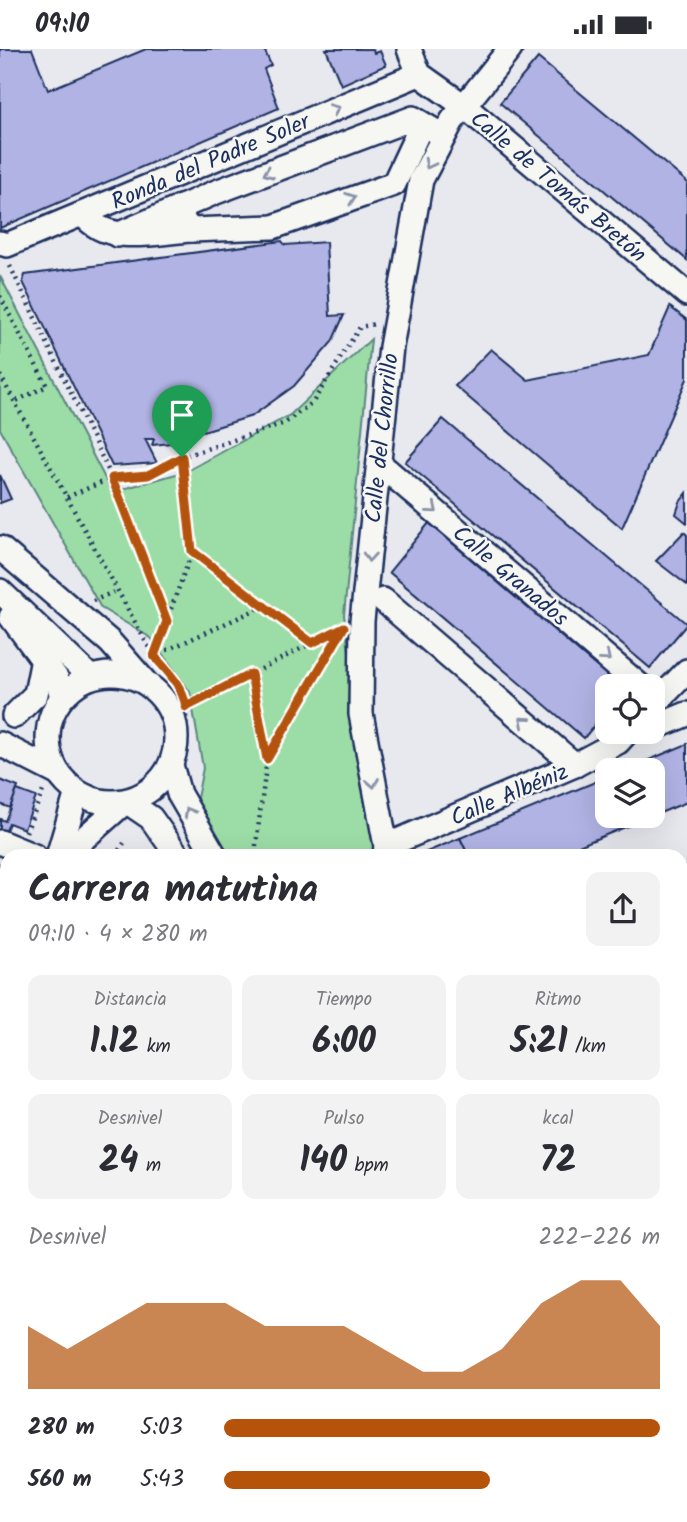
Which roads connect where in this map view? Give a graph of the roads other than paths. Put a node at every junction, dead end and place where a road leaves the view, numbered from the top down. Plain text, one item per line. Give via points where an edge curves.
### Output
1 (408, 49) edge
2 (510, 49) edge
3 (419, 74) junction
4 (464, 106) junction
5 (422, 124) junction
6 (443, 136) junction
7 (180, 207) junction
8 (83, 214) junction
9 (191, 230) junction
10 (117, 235) junction
11 (6, 251) edge
12 (687, 294) edge
13 (381, 465) junction
14 (0, 548) edge
15 (0, 591) edge
16 (383, 600) dead end
17 (0, 604) edge
18 (88, 613) junction
19 (50, 652) junction
20 (687, 671) edge
21 (626, 674) edge
22 (90, 677) junction
23 (145, 682) junction
24 (665, 692) edge
25 (58, 704) junction
26 (687, 714) edge
27 (7, 717) edge
28 (665, 723) edge
29 (0, 744) edge
30 (610, 744) edge
31 (178, 761) junction
32 (575, 765) junction
33 (59, 774) junction
34 (77, 792) junction
35 (127, 801) junction
36 (0, 842) edge
37 (17, 849) edge
38 (60, 849) edge
39 (72, 849) edge
40 (173, 849) edge
41 (211, 849) edge
42 (385, 849) edge
43 (389, 849) edge

1 - 3 street
2 - 4 street, Calle del Chorrillo
3 - 4 street
8 -> 3 street, Ronda del Padre Soler
4 - 6 street, Calle del Chorrillo
4 - 12 street, Calle de Tomás Bretón
5 - 6 street
5 -> 7 street via 413,118
9 -> 5 street via 273,227 394,184
6 -> 13 street, Calle del Chorrillo via 418,193 391,347
7 - 9 street
7 - 10 street
8 - 10 street via 97,228
8 - 11 street, Ronda del Padre Soler via 7,245
9 - 10 street
13 -> 21 street, Calle Granados
13 -> 42 street, Calle del Chorrillo via 362,621 360,714
14 - 18 street
15 - 19 street
32 -> 16 street
17 - 19 street
18 - 19 street
18 - 23 street
19 - 22 street
19 - 25 street
19 - 27 street via 36,694
20 - 24 street
22 - 23 street via 127,675
22 - 25 street
23 - 31 street via 170,710
25 - 27 street
25 - 33 street via 48,732
26 - 28 street
29 - 33 street
30 - 32 street, Calle Albéniz
31 - 35 street via 152,788
41 -> 31 street via 179,794
32 - 43 street, Calle Albéniz
33 - 34 street
34 - 35 street via 93,799
34 - 38 street
35 - 39 street
35 - 40 street via 151,818
36 - 37 street

